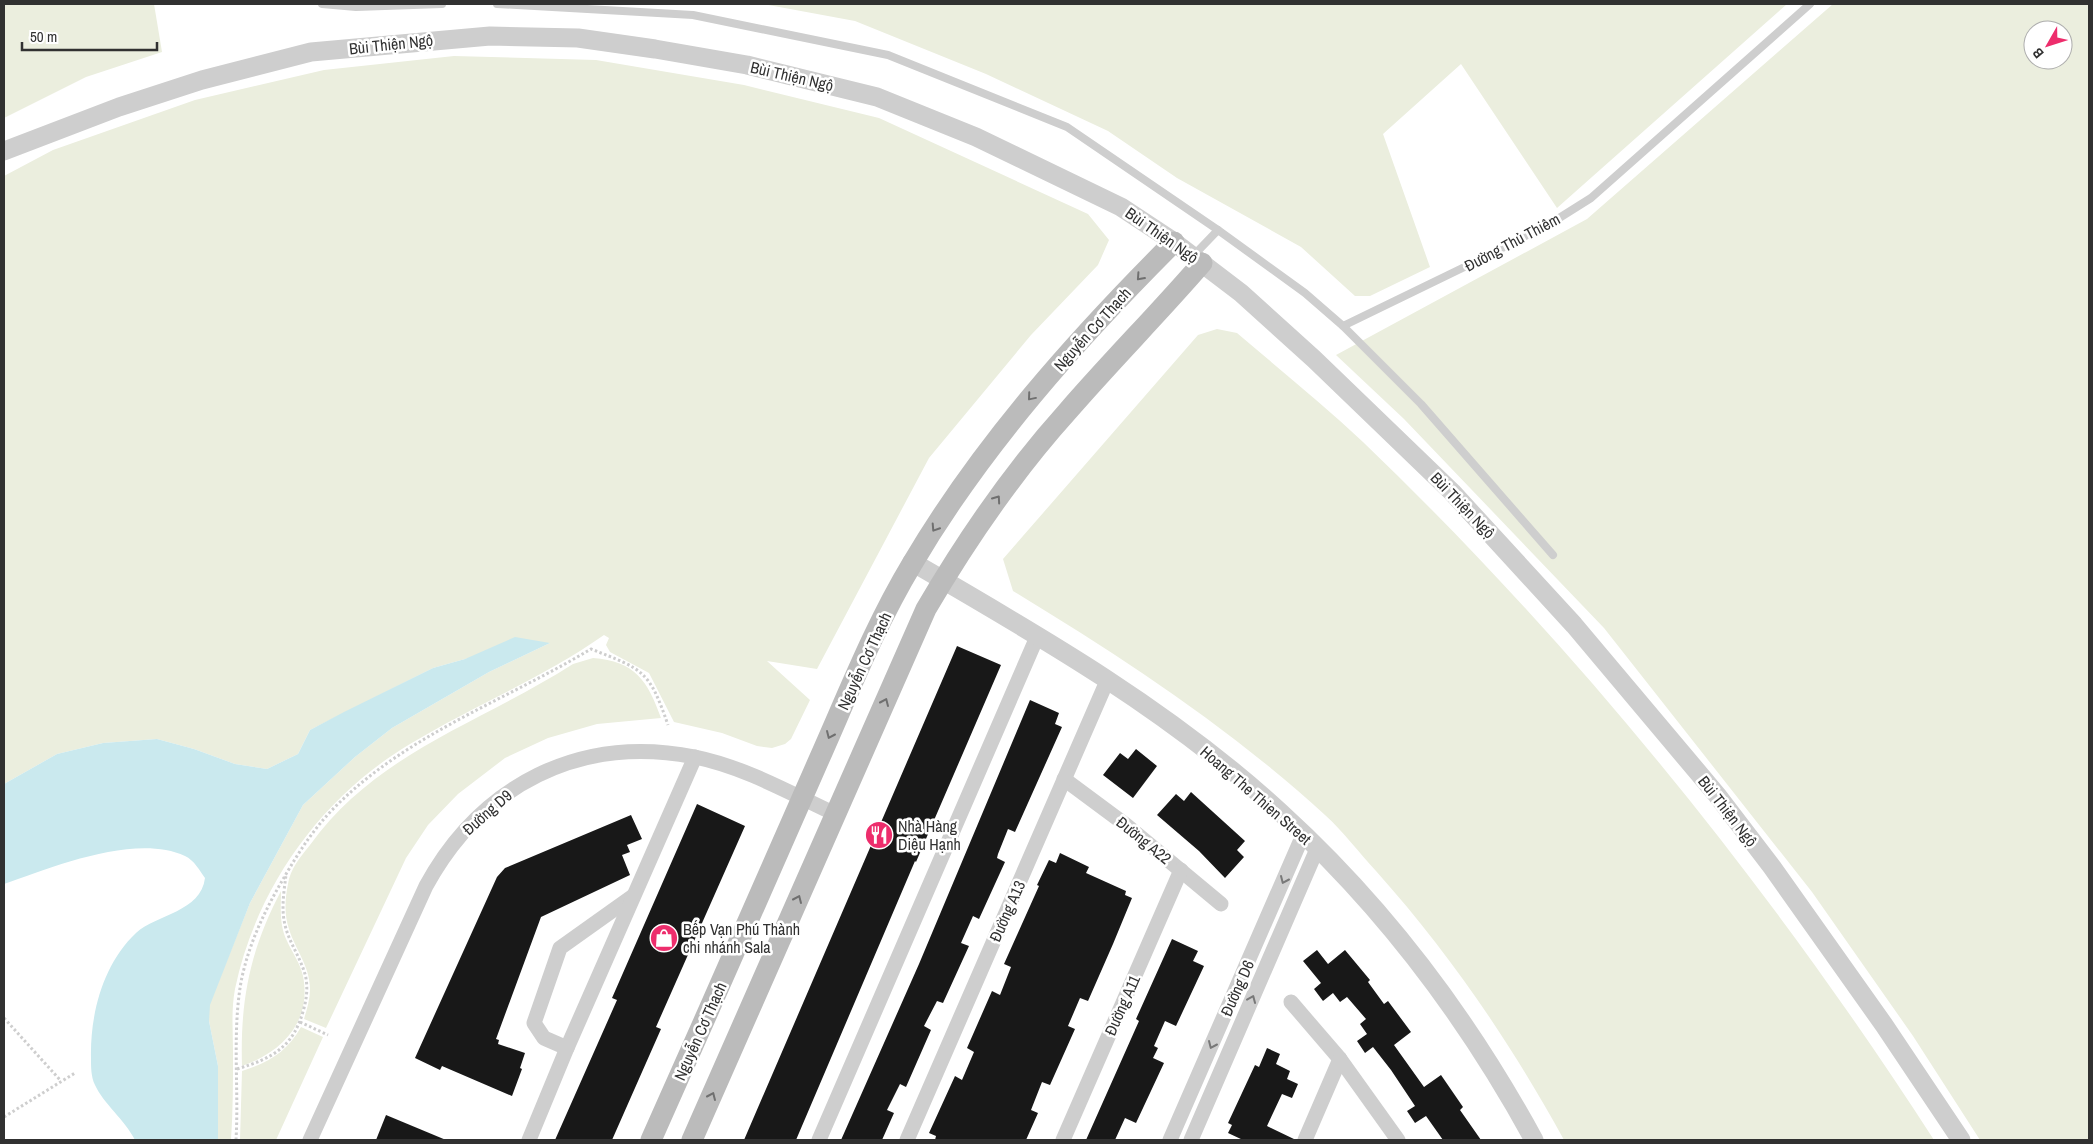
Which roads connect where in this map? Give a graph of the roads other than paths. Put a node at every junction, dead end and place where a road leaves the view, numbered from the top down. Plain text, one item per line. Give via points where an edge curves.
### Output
1 (322, 4) edge
2 (442, 4) edge
3 (497, 4) edge
4 (1810, 4) edge
5 (4, 151) edge
6 (1218, 230) junction
7 (1174, 242) junction
8 (1198, 260) junction
9 (1343, 326) junction
10 (1553, 555) dead end
11 (912, 562) junction
12 (943, 580) junction
13 (1037, 637) junction
14 (1107, 681) junction
15 (695, 757) junction
16 (1064, 779) junction
17 (802, 798) junction
18 (836, 814) junction
19 (1303, 835) junction
20 (1317, 849) junction
21 (1181, 870) junction
22 (633, 896) junction
23 (1221, 904) dead end
24 (1291, 1002) dead end
25 (567, 1048) junction
26 (1340, 1059) junction
27 (310, 1140) edge
28 (529, 1140) edge
29 (652, 1140) edge
30 (692, 1140) edge
31 (819, 1140) edge
32 (907, 1140) edge
33 (1063, 1140) edge
34 (1170, 1140) edge
35 (1191, 1140) edge
36 (1304, 1140) edge
37 (1398, 1140) edge
38 (1534, 1140) edge
39 (1961, 1140) edge

1 - 2 lane via 356,7
3 - 6 lane via 693,15 888,55 1067,126
4 - 9 lane, Đường Thủ Thiêm via 1591,198 1483,258
5 - 7 street, Bùi Thiện Ngộ via 202,80 311,52 490,36 578,38 747,65 877,97 976,137 1121,207
6 - 8 lane
6 - 9 lane via 1297,287
7 - 8 street, Bùi Thiện Ngộ
7 -> 11 main road, Nguyễn Cơ Thạch via 1002,432
12 -> 8 main road via 1024,463
8 - 39 street, Bùi Thiện Ngộ via 1241,293 1352,394 1452,492 1646,708 1772,867 1884,1024
9 - 10 lane via 1421,404
11 - 12 street, Hoang The Thien Street
11 -> 17 main road, Nguyễn Cơ Thạch via 868,649
12 - 13 street, Hoang The Thien Street
18 -> 12 main road via 926,609
13 - 14 street, Hoang The Thien Street
13 - 31 street
14 - 16 street, Đường A13
14 - 19 street, Hoang The Thien Street via 1207,751 1276,808
15 - 17 street, Đường D9
15 - 22 street
15 - 27 street, Đường D9 via 634,751 580,759 524,782 497,799 474,820 439,862 426,886
16 - 21 street, Đường A22
16 - 32 street, Đường A13
17 - 18 street, Đường D9
17 - 29 main road, Nguyễn Cơ Thạch
30 -> 18 main road
19 - 20 street, Hoang The Thien Street
19 -> 34 street, Đường D6
35 -> 20 street, Đường D6
20 - 38 street, Hoang The Thien Street via 1357,890 1420,965 1493,1070
21 - 23 street, Đường A22
21 - 33 street, Đường A11
22 - 25 street
22 - 25 street via 560,948 534,1023 544,1038
24 - 26 street
25 - 28 street
26 - 36 street
26 - 37 street

